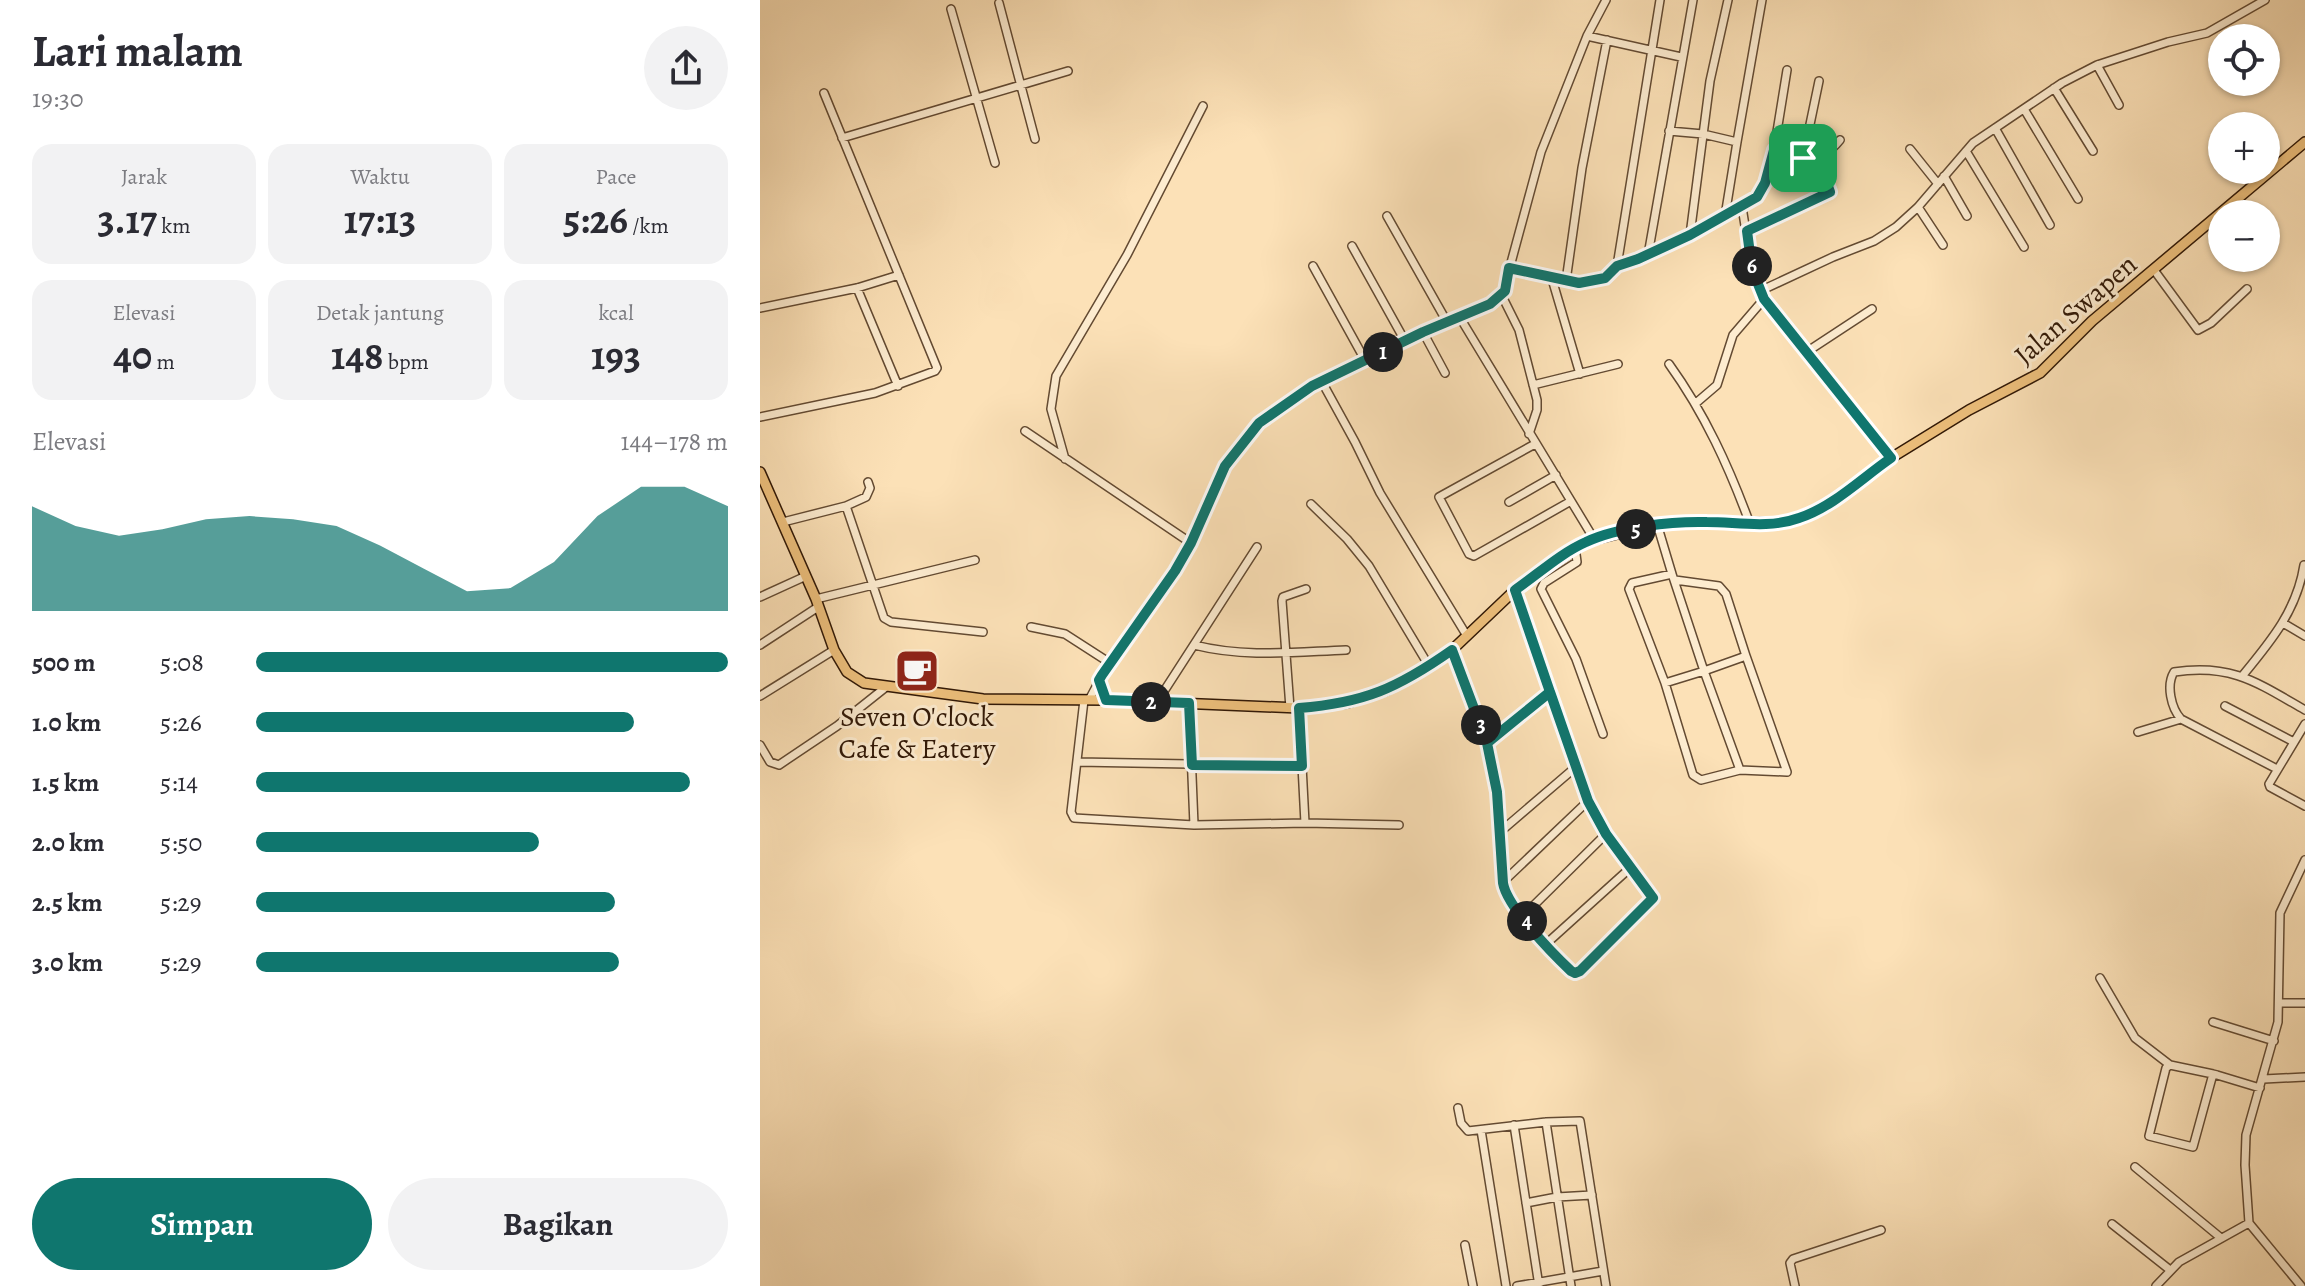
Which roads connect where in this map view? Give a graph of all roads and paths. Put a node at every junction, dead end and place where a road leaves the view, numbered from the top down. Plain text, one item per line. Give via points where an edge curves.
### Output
1 (1606, 0) edge
2 (1660, 0) edge
3 (1693, 0) edge
4 (1728, 0) edge
5 (1763, 0) edge
6 (2265, 0) edge
7 (999, 3) dead end
8 (951, 9) dead end
9 (1587, 36) junction
10 (1607, 40) junction
11 (1650, 50) junction
12 (1681, 57) junction
13 (2097, 65) junction
14 (1787, 70) dead end
15 (1068, 71) dead end
16 (1819, 81) dead end
17 (1021, 85) junction
18 (2054, 88) junction
19 (824, 93) dead end
20 (976, 98) junction
21 (2119, 105) dead end
22 (1203, 106) dead end
23 (2024, 109) junction
24 (1995, 128) junction
25 (1669, 131) junction
26 (1703, 134) junction
27 (842, 138) junction
28 (1035, 139) dead end
29 (1840, 140) dead end
30 (1737, 142) junction
31 (2305, 142) edge
32 (1910, 149) dead end
33 (1774, 150) junction
34 (1966, 151) junction
35 (2093, 151) dead end
36 (1803, 158) junction
37 (1818, 158) junction
38 (995, 163) dead end
39 (1944, 176) junction
40 (1938, 184) junction
41 (2078, 199) dead end
42 (1742, 207) junction
43 (1918, 207) junction
44 (1387, 216) dead end
45 (1725, 216) junction
46 (1967, 216) dead end
47 (2050, 225) dead end
48 (1747, 231) junction
49 (1690, 235) junction
50 (1943, 245) dead end
51 (1352, 246) dead end
52 (2024, 247) dead end
53 (1648, 255) junction
54 (1313, 266) dead end
55 (1617, 266) junction
56 (1509, 268) junction
57 (2154, 270) junction
58 (899, 275) junction
59 (1552, 279) junction
60 (1566, 281) junction
61 (857, 288) junction
62 (2247, 289) dead end
63 (1762, 295) junction
64 (1502, 296) junction
65 (760, 308) edge
66 (1872, 309) dead end
67 (1459, 316) junction
68 (1447, 322) junction
69 (1423, 332) junction
70 (1405, 341) junction
71 (1805, 353) junction
72 (1365, 360) junction
73 (1618, 364) dead end
74 (1669, 364) dead end
75 (1445, 373) dead end
76 (1580, 374) junction
77 (1322, 382) junction
78 (1533, 385) junction
79 (898, 386) junction
80 (1696, 403) junction
81 (760, 417) edge
82 (1025, 431) dead end
83 (1529, 434) junction
84 (1535, 444) junction
85 (1891, 458) junction
86 (1065, 459) junction
87 (760, 472) edge
88 (1556, 475) junction
89 (868, 482) dead end
90 (1571, 501) junction
91 (1509, 502) dead end
92 (1311, 504) dead end
93 (846, 506) junction
94 (783, 522) junction
95 (1657, 524) junction
96 (1750, 524) junction
97 (1594, 539) junction
98 (1191, 543) junction
99 (1257, 547) dead end
100 (1575, 547) junction
101 (975, 560) dead end
102 (2304, 565) edge
103 (806, 576) junction
104 (1673, 577) junction
105 (874, 586) junction
106 (1306, 589) dead end
107 (1515, 590) junction
108 (760, 597) edge
109 (817, 603) junction
110 (2283, 623) junction
111 (1031, 627) dead end
112 (983, 632) dead end
113 (1467, 636) junction
114 (2305, 636) edge
115 (760, 645) edge
116 (1194, 645) junction
117 (834, 650) junction
118 (1346, 650) dead end
119 (1452, 650) junction
120 (1286, 653) junction
121 (1746, 656) junction
122 (1110, 663) junction
123 (1429, 666) junction
124 (1704, 671) junction
125 (2243, 675) junction
126 (1099, 680) junction
127 (1665, 683) junction
128 (886, 687) junction
129 (1550, 692) junction
130 (760, 696) edge
131 (1086, 700) junction
132 (1106, 700) junction
133 (1157, 702) junction
134 (1189, 703) junction
135 (2225, 706) dead end
136 (1295, 708) junction
137 (2305, 710) edge
138 (2181, 719) junction
139 (2305, 724) edge
140 (2138, 732) dead end
141 (1603, 734) dead end
142 (2294, 742) junction
143 (1487, 743) junction
144 (760, 745) edge
145 (1078, 762) junction
146 (1192, 765) junction
147 (1302, 766) junction
148 (1577, 766) junction
149 (2277, 769) junction
150 (1740, 770) junction
151 (1588, 801) junction
152 (2305, 806) edge
153 (1305, 823) junction
154 (1194, 825) junction
155 (1399, 825) dead end
156 (1500, 832) junction
157 (1606, 834) junction
158 (2305, 860) edge
159 (1629, 869) junction
160 (1503, 883) junction
161 (1523, 916) junction
162 (1546, 944) junction
163 (2100, 978) dead end
164 (2279, 1003) junction
165 (2305, 1003) edge
166 (2213, 1022) dead end
167 (2274, 1041) junction
168 (2170, 1065) junction
169 (2213, 1074) junction
170 (2305, 1077) edge
171 (2262, 1084) junction
172 (1458, 1108) dead end
173 (1546, 1122) junction
174 (1514, 1125) junction
175 (1481, 1130) junction
176 (2135, 1167) dead end
177 (1592, 1195) junction
178 (1557, 1197) junction
179 (1526, 1203) junction
180 (2249, 1223) junction
181 (2112, 1224) dead end
182 (1881, 1230) dead end
183 (2221, 1238) junction
184 (1465, 1245) dead end
185 (2170, 1270) junction
186 (1603, 1271) junction
187 (1569, 1275) junction
188 (1538, 1284) edge
189 (1473, 1286) edge
190 (1506, 1286) edge
191 (1517, 1286) edge
192 (1571, 1286) edge
193 (1606, 1286) edge
194 (1795, 1286) edge
195 (2156, 1286) edge
196 (2301, 1286) edge

1 - 9 street
2 - 11 street
3 - 12 street
4 - 26 street
5 - 30 street
6 - 13 street via 2207,33
7 - 17 street
8 - 20 street
9 - 10 street
9 - 56 street via 1541,152
10 - 11 street
10 - 60 street
11 - 12 street
11 - 55 street
12 - 25 street
13 - 18 street
13 - 21 street
14 - 33 street
15 - 17 street
16 - 36 street
17 - 20 street
17 - 28 street
18 - 23 street
18 - 35 street
19 - 27 street
20 - 27 street
20 - 38 street
22 - 86 street via 1127,255 1056,376 1051,409
23 - 24 street
23 - 41 street
24 - 34 street
24 - 47 street
25 - 26 street
25 - 53 street
26 - 30 street
26 - 49 street
27 - 58 street
29 - 37 street
30 - 45 street
31 - 57 main road, Jalan Swapen
32 - 40 street
33 - 36 street
33 - 42 street via 1762,190
34 - 39 street
34 - 52 street
36 - 37 street
37 - 48 street via 1830,188 1827,195
39 - 40 street
39 - 46 street
40 - 43 street
42 - 45 street
42 - 48 street
43 - 50 street
43 - 63 street via 1874,241
44 - 68 street
45 - 49 street
48 - 63 street
49 - 53 street
51 - 70 street
53 - 55 street
54 - 72 street
55 - 60 street via 1598,280
56 - 59 street
56 - 64 street
57 - 62 street via 2198,330
57 - 85 main road, Jalan Swapen via 2040,373
58 - 61 street
58 - 79 street via 937,368
59 - 60 street
59 - 76 street
61 - 65 street
61 - 79 street
63 - 71 street
63 - 80 street via 1733,335 1719,382
64 - 67 street
64 - 78 street via 1519,330
66 - 71 street
67 - 68 street
67 - 83 street
68 - 69 street
69 - 70 street
69 - 75 street
70 - 72 street
71 - 85 street
72 - 77 street
73 - 76 street
74 - 80 street
76 - 78 street
77 - 98 street via 1271,413 1241,443 1218,479
77 - 113 street via 1380,493
78 - 83 street via 1538,404
79 - 81 street
80 - 96 street via 1724,455
82 - 86 street
83 - 84 street
84 - 88 street
84 - 90 street via 1439,497 1469,554 1474,556
85 - 96 main road, Jalan Swapen via 1810,514
86 - 98 street
87 - 94 main road, Jalan Swapen
88 - 90 street
88 - 91 street
89 - 93 street via 868,495
90 - 97 street
92 - 123 street via 1369,566
93 - 94 street
93 - 105 street
94 - 103 main road, Jalan Swapen
95 - 96 main road, Jalan Swapen
95 - 97 main road, Jalan Swapen
95 - 104 street
97 - 100 main road, Jalan Swapen
98 - 122 street
99 - 116 street
100 - 107 main road, Jalan Swapen
100 - 141 street via 1577,562 1541,589 1576,659
101 - 105 street
102 - 110 street via 2300,589
103 - 108 street
103 - 109 main road, Jalan Swapen
104 - 121 street via 1722,588
104 - 124 street
104 - 127 street via 1629,587
105 - 109 street
105 - 112 street via 884,618 891,622
106 - 120 street via 1282,599
107 - 113 main road, Jalan Swapen
107 - 129 street
109 - 115 street
109 - 117 main road, Jalan Swapen
110 - 114 street
110 - 125 street
111 - 122 street via 1065,634
113 - 119 main road, Jalan Swapen
116 - 120 street via 1226,653
116 - 133 street
117 - 128 main road, Jalan Swapen via 854,678
117 - 130 street
118 - 120 street
119 - 123 main road, Jalan Swapen
119 - 143 street
120 - 136 street
121 - 124 street
121 - 150 street via 1787,772
122 - 126 street
123 - 136 main road, Jalan Swapen via 1374,696
124 - 127 street
124 - 150 street
125 - 137 street
125 - 138 street via 2203,669 2174,672 2171,694
126 - 131 street
126 - 132 street
127 - 150 street via 1695,779
128 - 131 main road, Jalan Swapen via 983,699
128 - 144 street via 779,765 770,762
129 - 143 street
129 - 148 street
131 - 132 main road, Jalan Swapen
131 - 145 street
132 - 133 main road, Jalan Swapen
133 - 134 main road, Jalan Swapen
134 - 136 main road, Jalan Swapen
134 - 146 street
135 - 142 street
136 - 147 street
138 - 140 street
138 - 149 street
139 - 142 street
142 - 149 street
143 - 156 street
145 - 146 street
145 - 154 street via 1074,818
146 - 147 street
146 - 154 street
147 - 153 street
148 - 151 street
148 - 156 street
149 - 152 street via 2270,787
151 - 157 street
151 - 160 street
153 - 154 street
153 - 155 street
156 - 160 street
157 - 159 street
157 - 161 street
158 - 164 street via 2280,913
159 - 162 street
159 - 162 street via 1653,901 1580,971 1571,971
160 - 161 street via 1509,901
161 - 162 street
163 - 168 street via 2135,1038
164 - 165 street
164 - 167 street
166 - 167 street
167 - 171 street
168 - 169 street
168 - 169 street via 2149,1136 2192,1147
169 - 171 street
170 - 171 street
171 - 180 street via 2246,1135
172 - 175 street via 1468,1131
173 - 174 street
173 - 177 street via 1580,1121
173 - 178 street
174 - 175 street
174 - 179 street
175 - 190 street
176 - 183 street
177 - 178 street
177 - 186 street
178 - 179 street
178 - 187 street
179 - 188 street
180 - 183 street
180 - 196 street
181 - 185 street
182 - 194 street via 1793,1259
183 - 185 street
184 - 189 street
185 - 195 street
186 - 187 street
186 - 193 street
187 - 188 street
187 - 192 street
188 - 191 street

